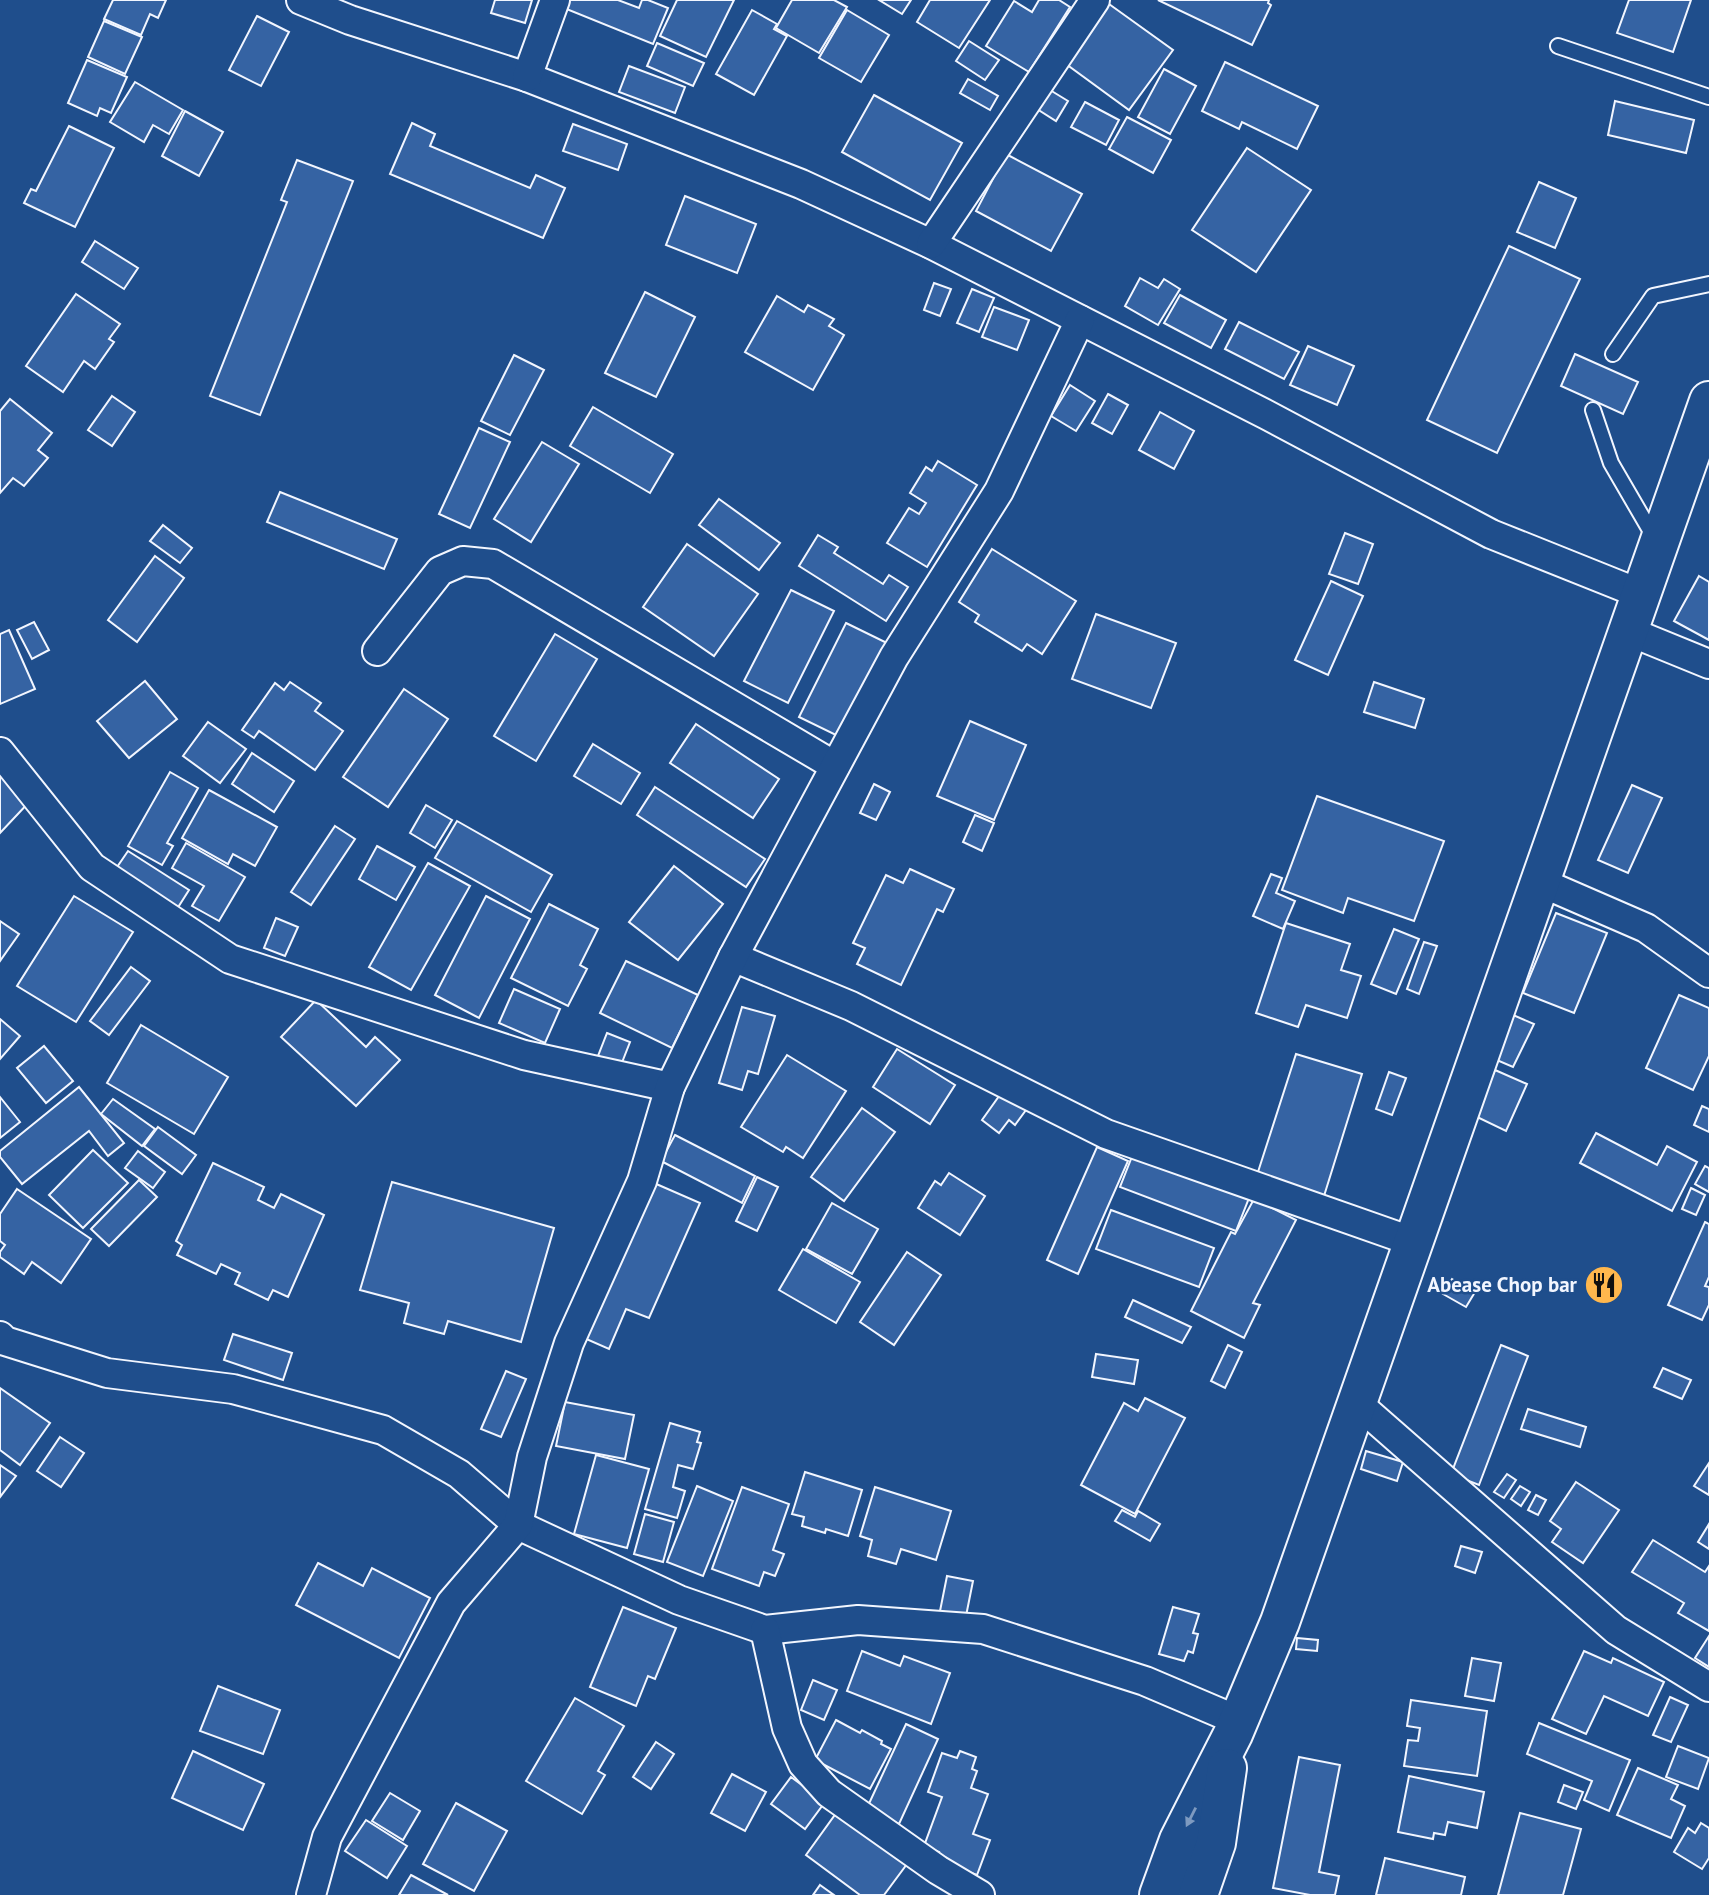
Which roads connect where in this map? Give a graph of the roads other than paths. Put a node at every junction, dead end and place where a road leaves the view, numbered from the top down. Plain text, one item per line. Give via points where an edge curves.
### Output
1 (301, 0) edge
2 (555, 0) edge
3 (1095, 0) edge
4 (1558, 46) dead end
5 (527, 77) junction
6 (1709, 97) edge
7 (931, 244) junction
8 (1709, 284) edge
9 (1080, 320) junction
10 (1613, 354) dead end
11 (1709, 401) edge
12 (1592, 410) dead end
13 (1659, 544) junction
14 (1641, 594) junction
15 (1628, 631) junction
16 (377, 651) dead end
17 (1709, 664) edge
18 (0, 752) edge
19 (835, 766) junction
20 (1540, 882) junction
21 (733, 957) junction
22 (1709, 973) edge
23 (670, 1087) junction
24 (1414, 1242) junction
25 (0, 1336) edge
26 (1357, 1403) junction
27 (518, 1525) junction
28 (765, 1630) junction
29 (1709, 1687) edge
30 (1236, 1728) junction
31 (311, 1895) edge
32 (980, 1895) edge
33 (1159, 1895) edge
34 (1198, 1895) edge

1 - 5 street
2 - 5 street
3 - 7 street
4 - 6 lane
5 - 7 street via 801,184
7 - 9 street
8 - 10 lane via 1653,296
9 - 14 street via 1491,534
9 - 19 street via 999,491 894,657
11 - 13 highway
12 - 13 lane via 1611,463
13 - 14 highway
14 - 15 highway
15 - 17 street
15 - 20 highway
16 - 19 street via 440,571 463,561 493,564
18 - 23 street via 92,867 230,959 524,1055
19 - 21 street
20 - 22 street via 1646,928
20 - 24 highway
21 - 23 street
21 - 24 street via 851,1006 1106,1134
23 - 27 street via 642,1181 569,1343 532,1457
24 - 26 highway
25 - 27 street via 107,1373 233,1389 383,1430 459,1474
26 - 29 street via 1616,1630
26 - 30 highway via 1280,1622
27 - 28 street via 679,1600
27 - 31 street via 450,1602 327,1837
28 - 30 street via 858,1620 984,1629 1145,1681
28 - 32 street via 787,1728 803,1764 829,1793
30 -> 33 highway via 1179,1840
30 - 34 highway via 1216,1843

